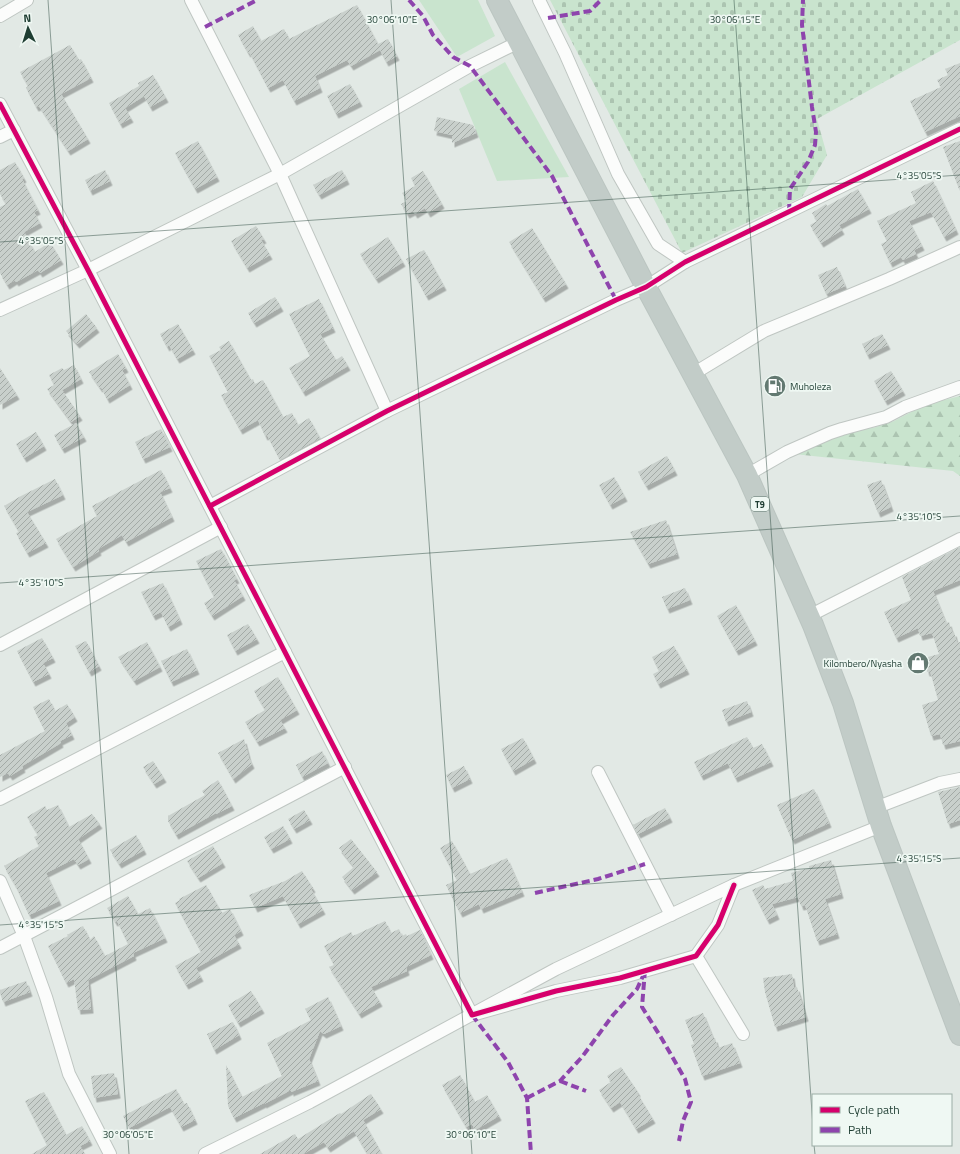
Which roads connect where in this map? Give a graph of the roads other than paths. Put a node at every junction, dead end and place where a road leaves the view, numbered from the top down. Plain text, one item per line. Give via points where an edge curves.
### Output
1 (27, 0) edge
2 (191, 0) edge
3 (497, 0) edge
4 (539, 0) edge
5 (0, 16) edge
6 (519, 42) junction
7 (0, 104) edge
8 (960, 129) edge
9 (14, 130) junction
10 (0, 137) edge
11 (280, 174) junction
12 (960, 247) edge
13 (685, 262) junction
14 (88, 270) junction
15 (646, 287) junction
16 (0, 310) edge
17 (693, 374) junction
18 (960, 387) edge
19 (387, 411) junction
20 (747, 475) junction
21 (210, 506) junction
22 (221, 527) junction
23 (960, 538) edge
24 (809, 616) junction
25 (0, 645) edge
26 (285, 652) junction
27 (345, 767) junction
28 (598, 772) dead end
29 (960, 779) edge
30 (0, 799) edge
31 (878, 817) junction
32 (0, 881) edge
33 (734, 885) junction
34 (671, 914) junction
35 (24, 936) junction
36 (0, 948) edge
37 (696, 956) junction
38 (472, 1014) junction
39 (743, 1034) dead end
40 (960, 1035) edge
41 (110, 1154) edge
42 (205, 1154) edge

1 - 5 street
2 - 11 street
3 - 6 highway, T9
4 - 13 street via 618,174 658,244
6 - 11 street via 470,66
6 - 15 highway, T9
7 - 9 street
8 - 13 street
9 - 10 street
9 - 14 street
11 - 14 street
11 - 19 street
12 - 17 street via 764,331
13 - 15 street
14 - 16 street
14 - 21 street
15 - 17 highway, T9
15 - 19 street
17 - 20 highway, T9
18 - 20 street via 905,407 886,417 842,428 787,452
19 - 21 street
20 - 24 highway, T9
21 - 22 street
22 - 25 street
22 - 26 street
23 - 24 street
24 - 31 highway, T9 via 843,703
26 - 27 street
26 - 30 street
27 - 35 street
27 - 38 street
28 - 34 street
29 - 31 street via 940,783
31 - 33 street
31 - 40 highway, T9
32 - 35 street
33 - 34 street
33 - 37 street via 718,925
34 - 38 street via 556,968
35 - 36 street
35 - 41 street via 46,997 69,1074
37 - 38 street via 620,978 556,991
37 - 39 street
38 - 42 street via 310,1102

